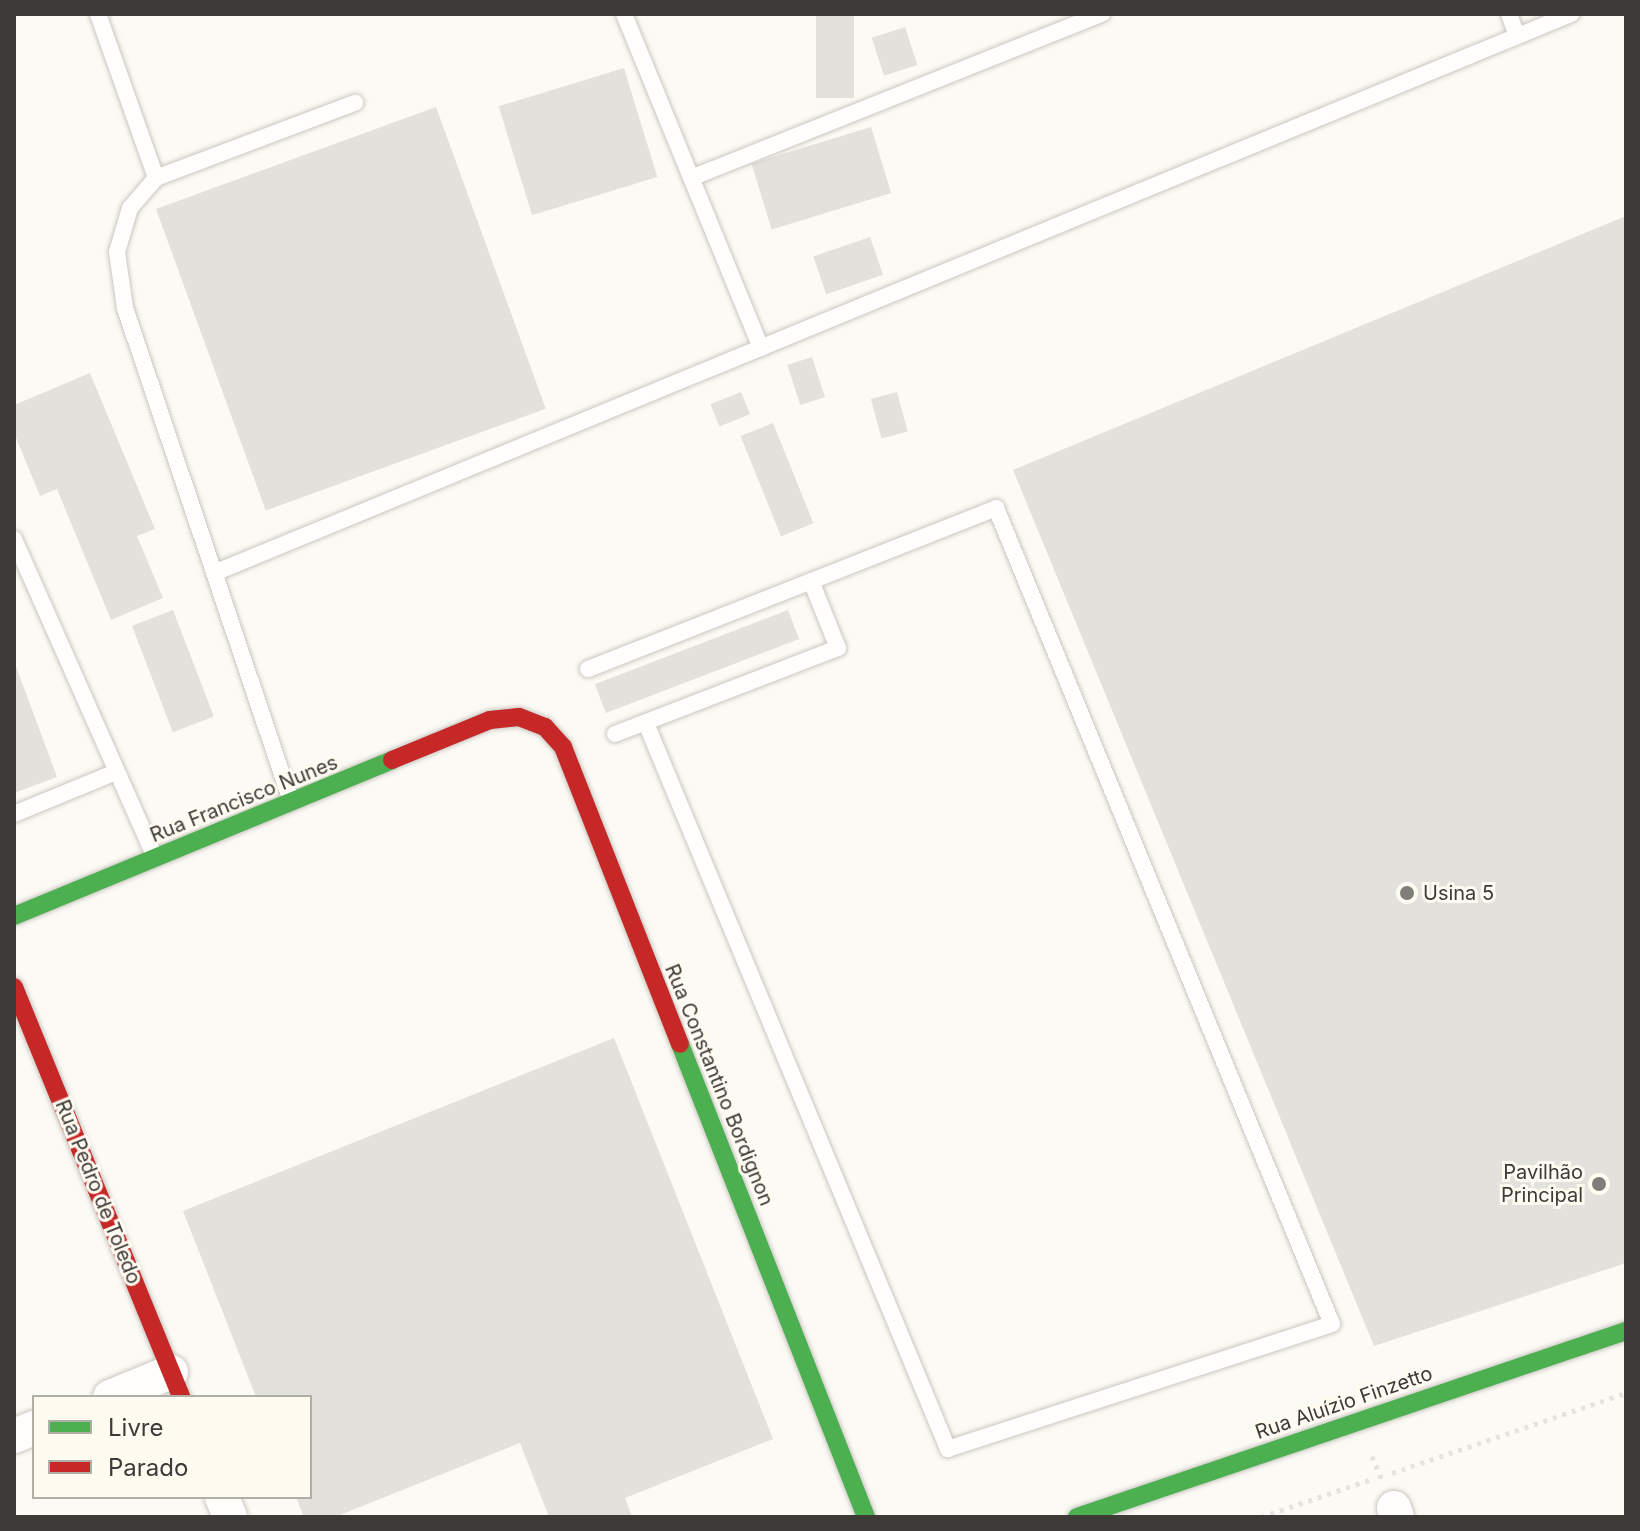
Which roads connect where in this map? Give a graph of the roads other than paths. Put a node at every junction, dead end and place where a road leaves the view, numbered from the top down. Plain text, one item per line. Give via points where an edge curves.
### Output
1 (98, 14) edge
2 (624, 14) edge
3 (1102, 14) edge
4 (1509, 14) edge
5 (1571, 14) edge
6 (1517, 36) junction
7 (355, 103) dead end
8 (156, 178) junction
9 (691, 178) junction
10 (761, 348) junction
11 (14, 539) edge
12 (214, 573) junction
13 (811, 581) junction
14 (588, 669) dead end
15 (490, 720) joint
16 (646, 723) junction
17 (615, 734) dead end
18 (116, 772) junction
19 (292, 804) junction
20 (14, 814) edge
21 (156, 859) junction
22 (14, 916) edge
23 (14, 987) edge
24 (1626, 1331) edge
25 (176, 1385) edge
26 (121, 1395) edge
27 (866, 1517) edge
28 (1077, 1517) edge

1 - 8 lane
2 - 9 lane
3 - 9 lane
4 - 6 lane
5 - 6 lane
6 - 10 lane
7 - 8 lane
8 - 12 lane via 130,208 117,252 125,308
9 - 10 lane
10 - 12 lane
11 - 18 lane
12 - 19 lane
13 - 14 lane
13 - 16 lane via 838,648
13 - 16 lane via 996,508 1332,1324 948,1449
15 - 19 street, Rua Francisco Nunes
15 - 27 street, Rua Constantino Bordignon via 533,720 563,747
16 - 17 lane
18 - 20 lane
18 - 21 lane
19 - 21 street, Rua Francisco Nunes
21 - 22 street, Rua Francisco Nunes
23 - 25 street, Rua Pedro de Toledo
24 - 28 street, Rua Aluízio Finzetto
25 - 26 street

